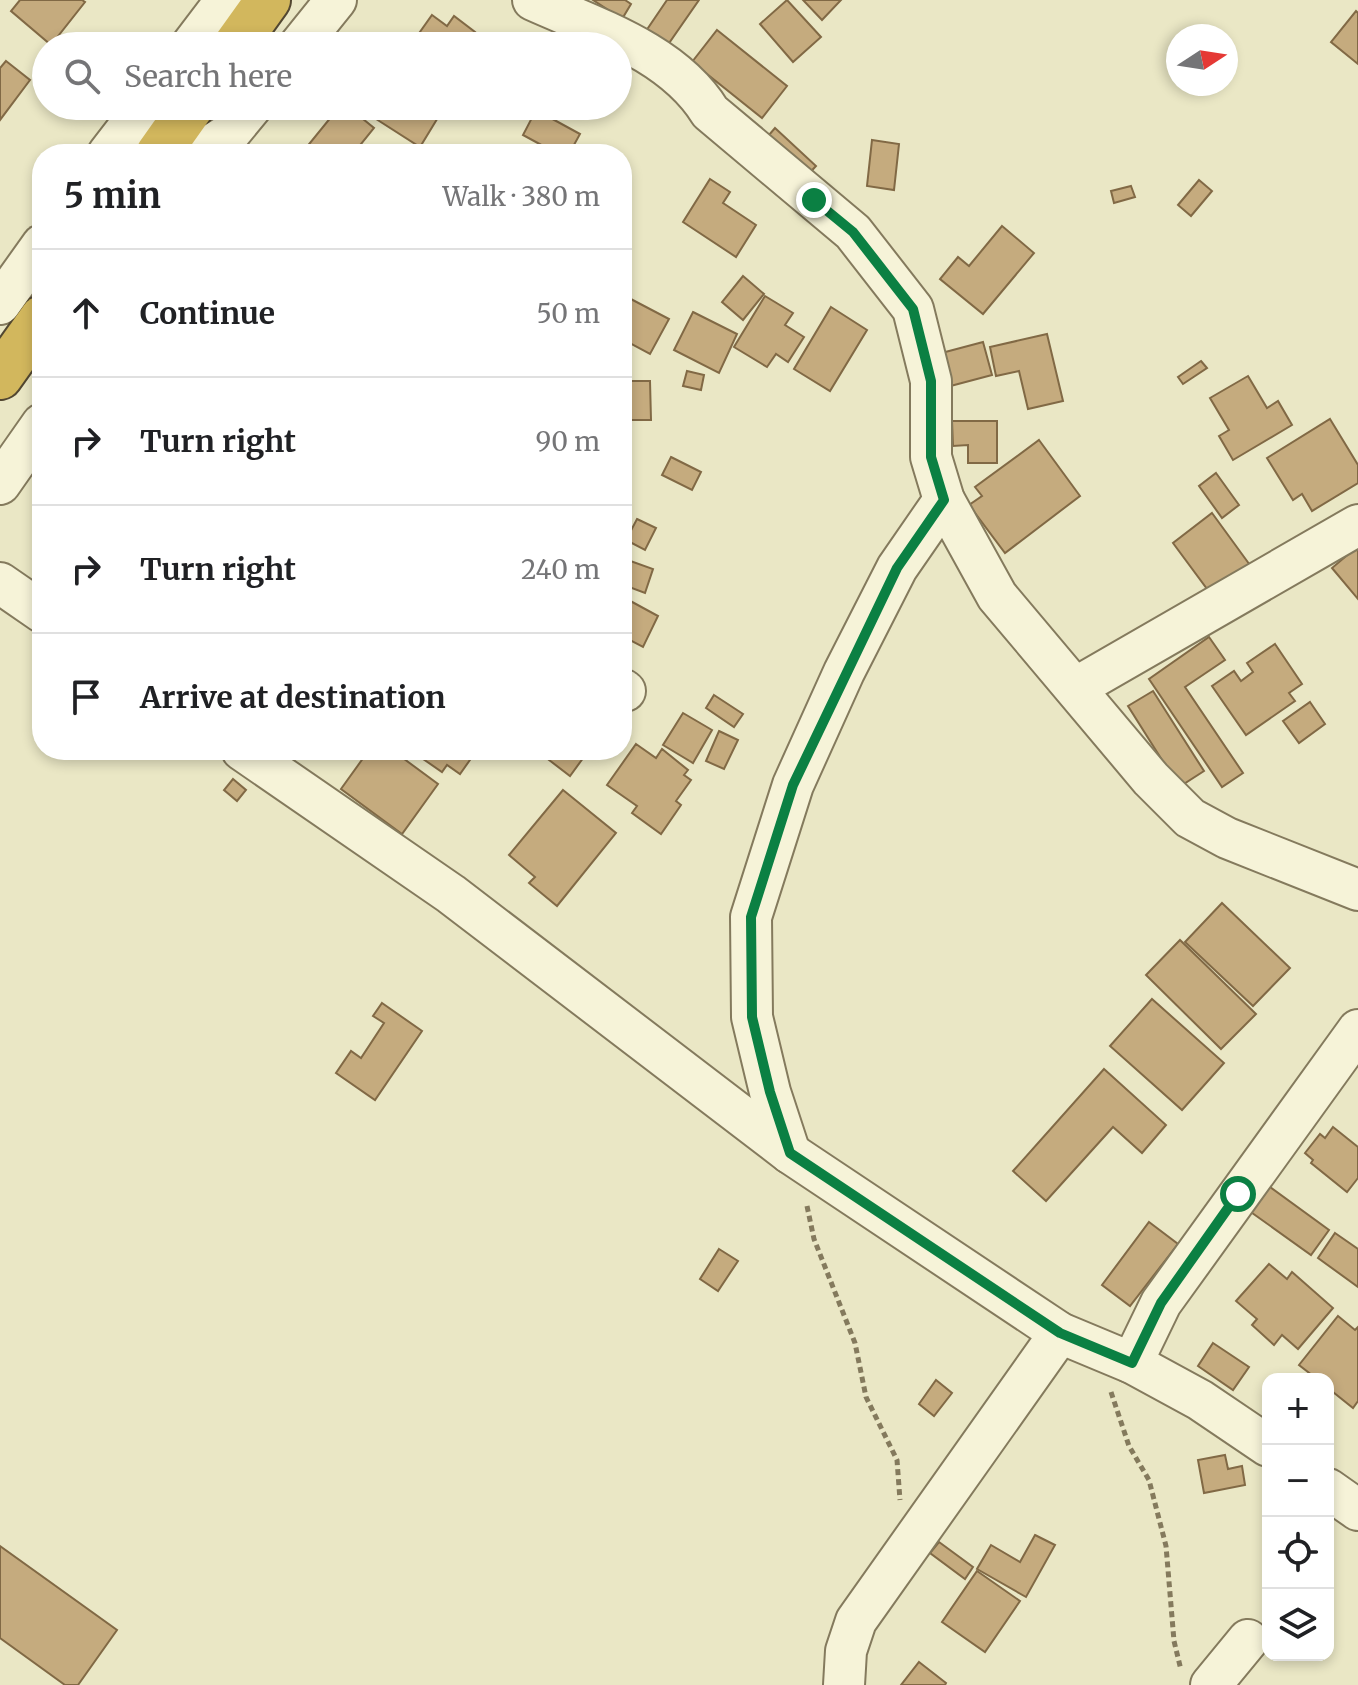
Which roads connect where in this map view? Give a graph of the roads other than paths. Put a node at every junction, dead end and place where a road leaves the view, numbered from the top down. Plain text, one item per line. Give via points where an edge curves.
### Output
1 (226, 0) edge
2 (268, 0) edge
3 (336, 0) edge
4 (533, 0) edge
5 (202, 32) edge
6 (245, 32) edge
7 (310, 32) edge
8 (600, 32) edge
9 (632, 48) edge
10 (134, 120) edge
11 (182, 120) edge
12 (240, 120) edge
13 (116, 144) edge
14 (165, 144) edge
15 (213, 144) edge
16 (32, 259) edge
17 (0, 304) edge
18 (32, 332) edge
19 (0, 377) edge
20 (32, 438) edge
21 (0, 484) edge
22 (944, 500) junction
23 (1358, 525) edge
24 (0, 583) edge
25 (32, 605) edge
26 (1075, 688) junction
27 (257, 760) edge
28 (1358, 890) edge
29 (1358, 1030) edge
30 (790, 1153) junction
31 (1076, 1340) junction
32 (1132, 1363) junction
33 (1267, 1445) edge
34 (1334, 1493) edge
35 (1358, 1510) edge
36 (1248, 1640) dead end
37 (844, 1685) edge
38 (1211, 1685) edge

1 - 5 street
2 - 6 highway
3 - 7 street
4 - 8 street
9 - 22 street via 660,61 697,90 710,112 853,232 913,309 931,381 931,457
10 - 13 street
11 - 14 highway
12 - 15 street
16 - 17 street
18 - 19 highway
20 - 21 street
22 - 26 street via 997,596
22 - 30 street via 897,568 844,672 793,785 751,917 752,1017
23 - 26 street
24 - 25 street
26 - 28 street via 1190,818
27 - 30 street via 451,894
29 - 32 street via 1161,1303
30 - 31 street
31 - 32 street
31 - 37 street via 903,1549 856,1621 846,1651
32 - 33 street
34 - 35 street
36 - 38 street

